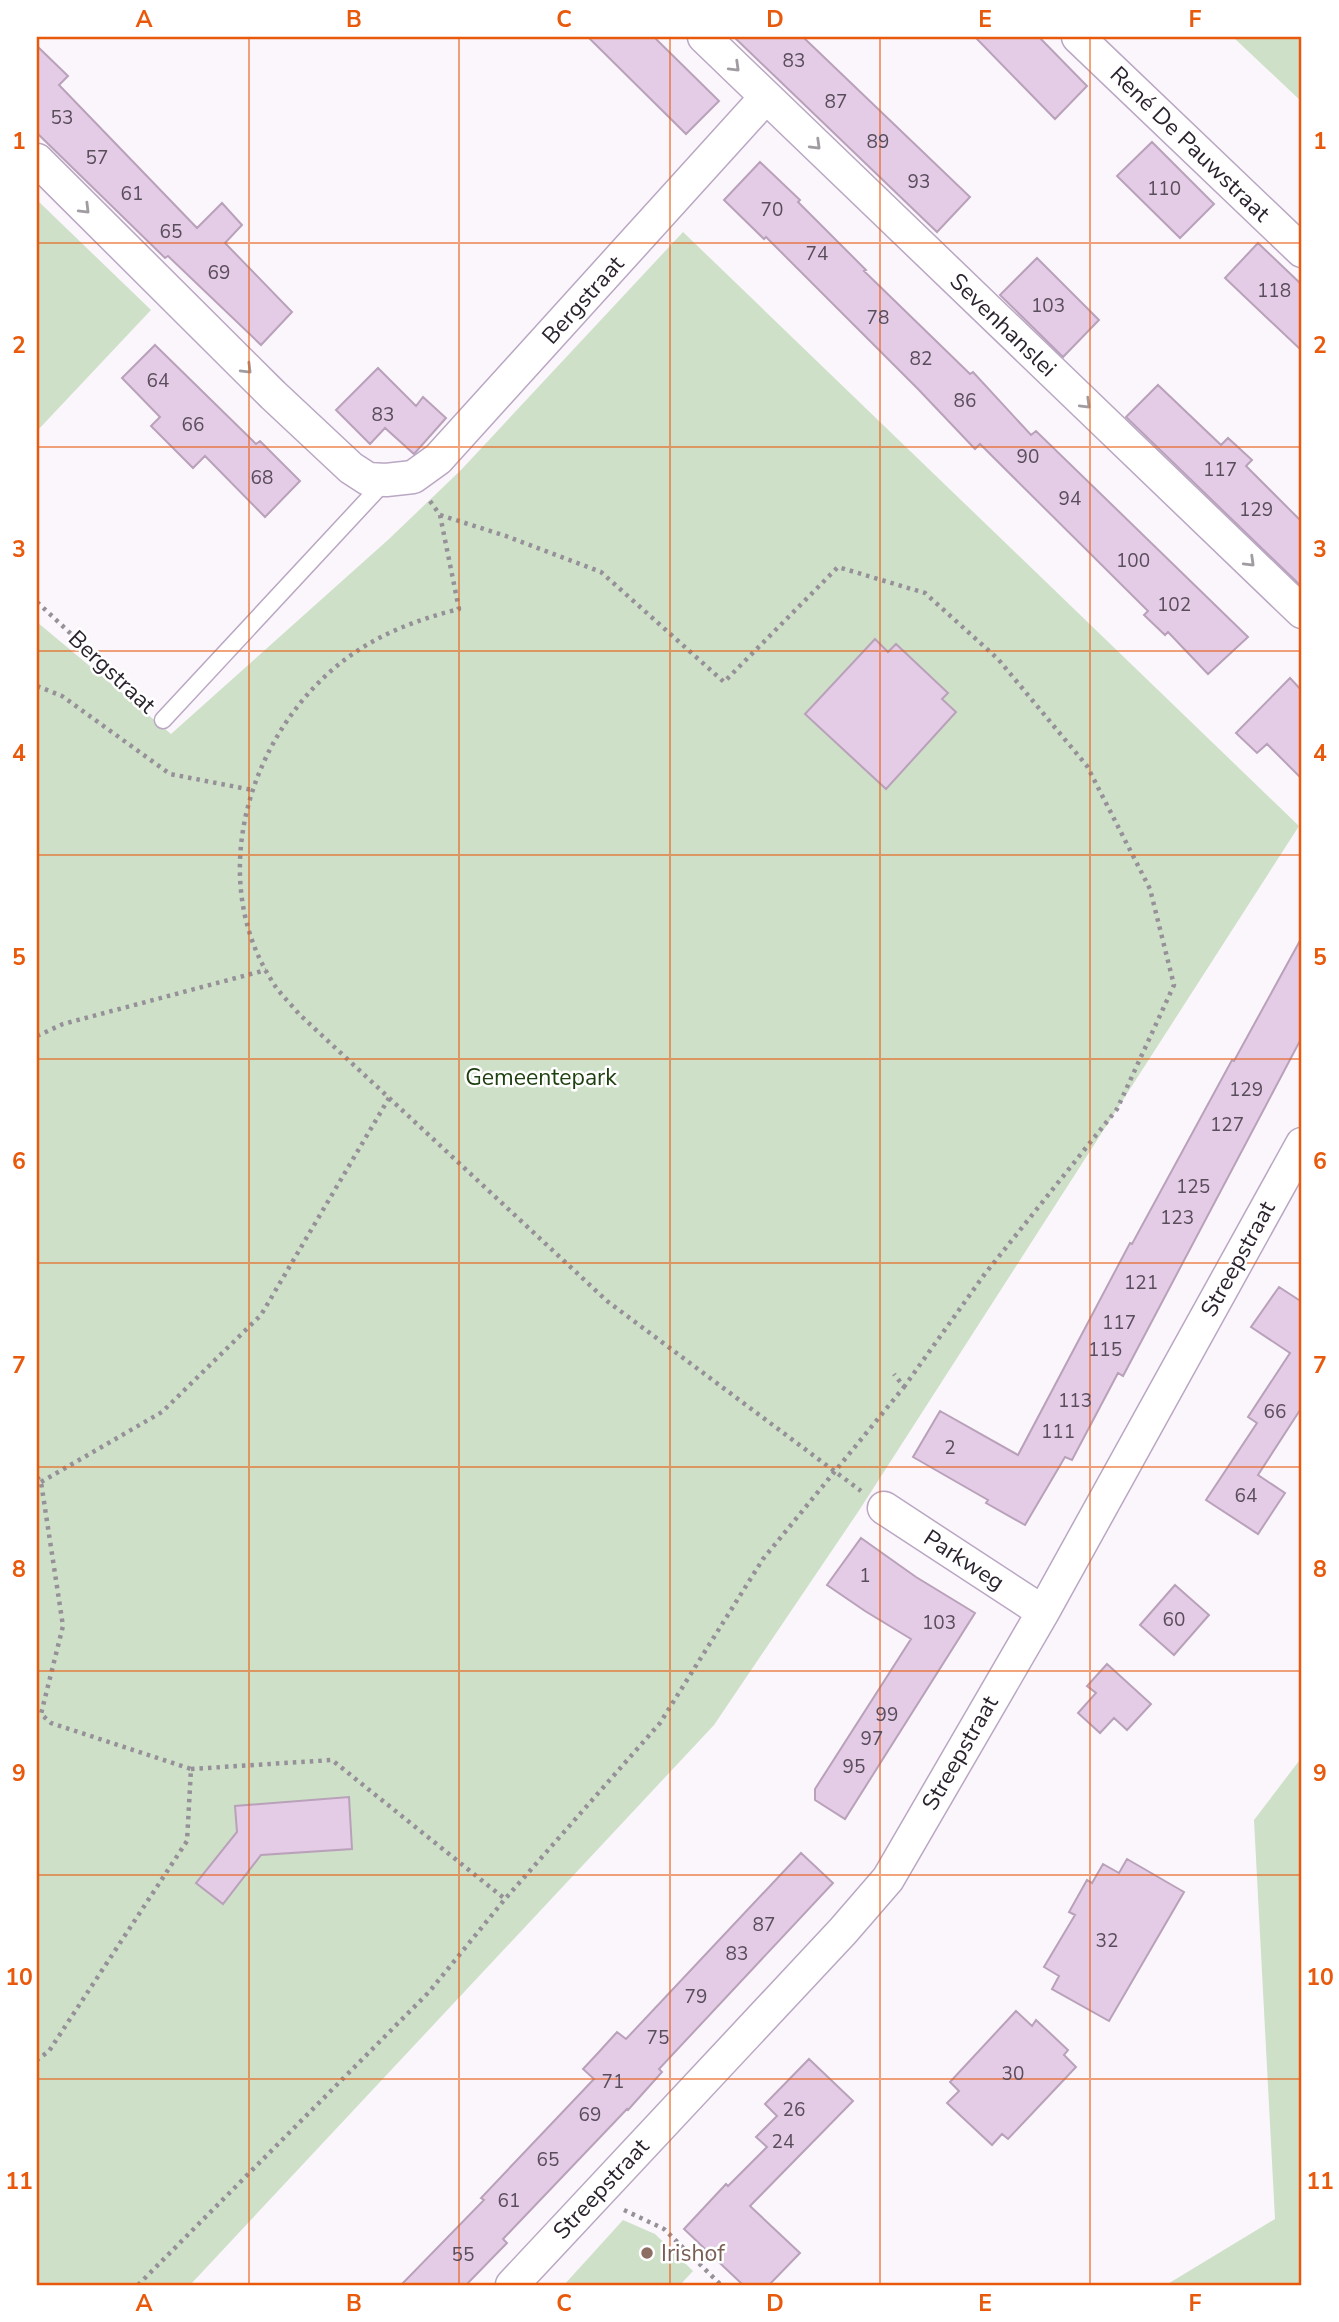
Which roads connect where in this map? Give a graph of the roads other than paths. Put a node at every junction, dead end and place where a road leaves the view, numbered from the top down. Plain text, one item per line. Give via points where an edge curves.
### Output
1 (704, 37) edge
2 (1078, 37) edge
3 (766, 97) junction
4 (37, 160) edge
5 (1302, 251) edge
6 (399, 479) junction
7 (1302, 612) edge
8 (163, 720) road end
9 (1302, 1144) edge
10 (884, 1508) road end
11 (1043, 1612) junction
12 (512, 2285) edge

1 -> 3 street, Sevenhanslei
2 - 5 street, René De Pauwstraat
3 - 6 street, Bergstraat via 438,459
3 -> 7 street, Sevenhanslei
4 -> 6 street via 351,468 368,480
6 - 8 lane, Bergstraat
9 - 11 street, Streepstraat
10 - 11 street, Parkweg
11 - 12 street, Streepstraat via 888,1879

